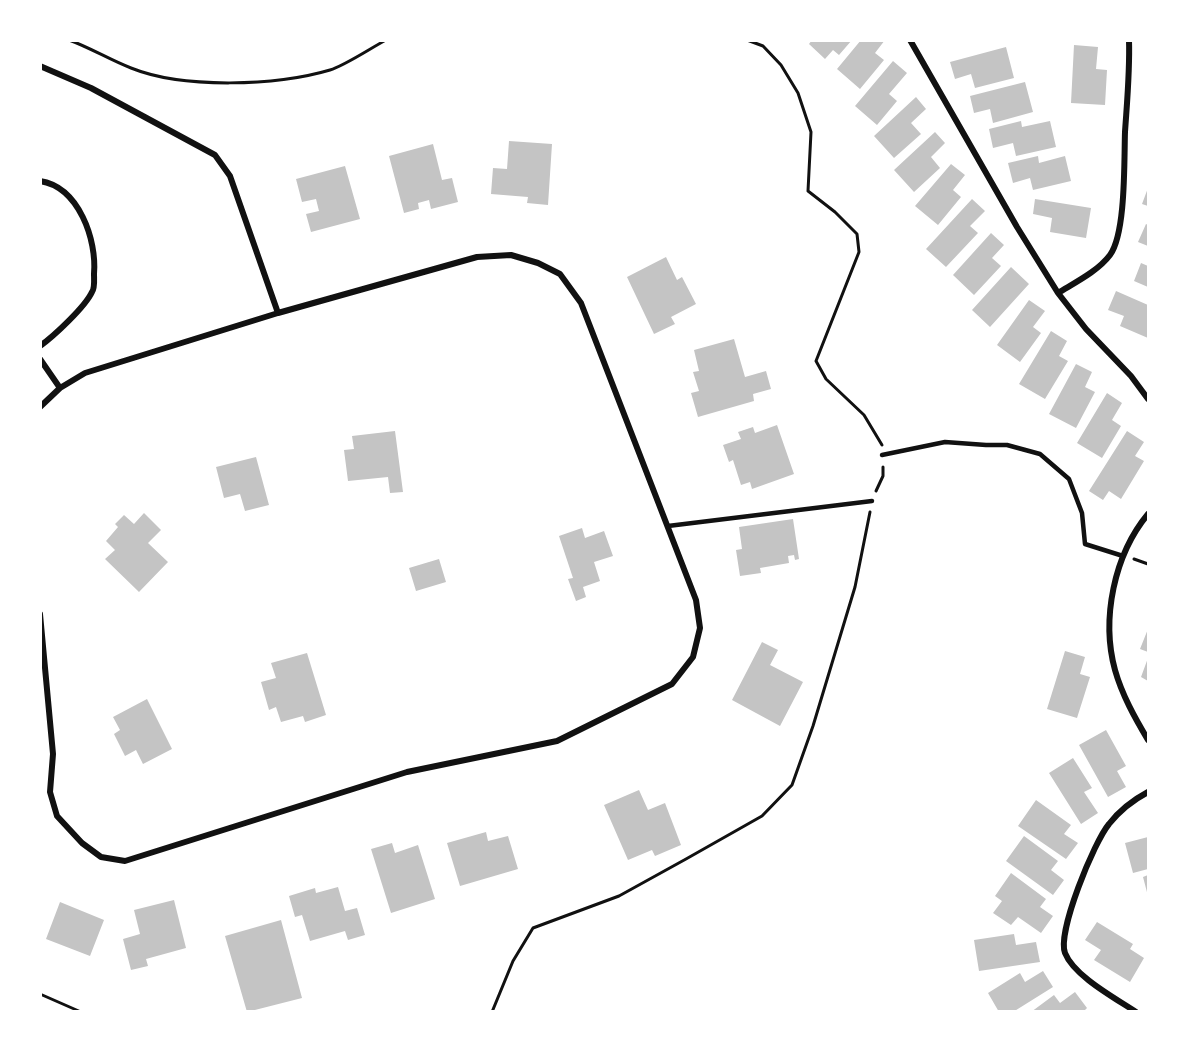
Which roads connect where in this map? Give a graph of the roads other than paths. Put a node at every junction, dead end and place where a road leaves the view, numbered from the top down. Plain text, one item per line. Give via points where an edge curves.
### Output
1 (910, 40) edge
2 (1129, 40) edge
3 (40, 66) edge
4 (40, 181) edge
5 (1058, 293) junction
6 (278, 313) junction
7 (40, 346) edge
8 (40, 359) edge
9 (60, 388) junction
10 (1149, 399) edge
11 (40, 407) edge
12 (882, 455) road end
13 (872, 501) road end
14 (1149, 514) edge
15 (668, 526) junction
16 (1124, 556) junction
17 (40, 614) edge
18 (1149, 740) edge
19 (1149, 792) edge
20 (1136, 1011) edge

1 - 5 street
2 - 5 street via 1118,237 1104,261
3 - 6 street via 91,87 215,155 230,176
4 - 7 street via 60,189 78,207 92,238 95,268 93,291
5 - 10 street
6 - 9 street via 85,373
6 - 15 street via 477,257 511,255 561,274 581,303
8 - 9 street
9 - 11 street
12 - 16 lane via 945,442 1007,444 1040,453 1069,478 1082,513 1085,544
13 - 15 lane
14 - 16 street via 1137,527
15 - 17 street via 696,600 700,628 693,657 672,684 557,741 407,772 125,861 101,857 57,816 50,792 53,754
16 - 18 street via 1110,606 1109,633 1115,670 1129,706
19 - 20 street via 1125,806 1095,845 1063,944 1074,967

